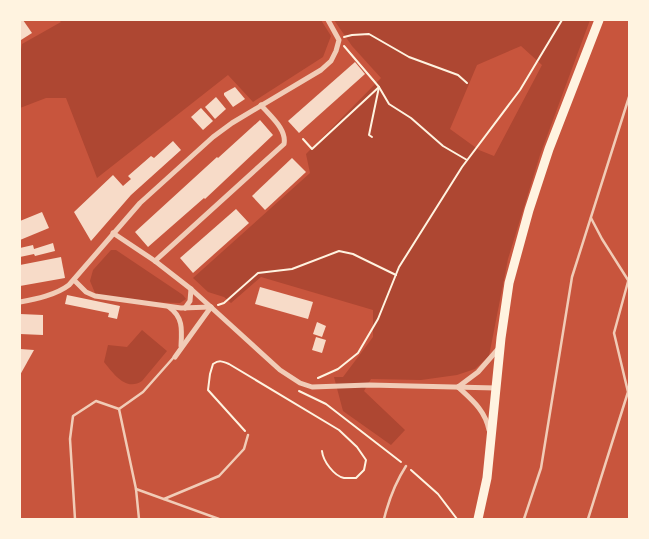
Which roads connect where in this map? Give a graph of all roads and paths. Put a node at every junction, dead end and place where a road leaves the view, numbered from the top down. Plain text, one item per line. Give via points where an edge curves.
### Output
1 (328, 20) edge
2 (562, 20) edge
3 (599, 20) edge
4 (346, 37) dead end
5 (339, 40) junction
6 (467, 83) dead end
7 (379, 87) junction
8 (629, 97) edge
9 (261, 105) junction
10 (372, 137) dead end
11 (303, 140) dead end
12 (467, 160) junction
13 (591, 216) junction
14 (113, 233) junction
15 (155, 261) junction
16 (396, 275) junction
17 (629, 279) edge
18 (74, 280) junction
19 (191, 289) junction
20 (20, 302) edge
21 (169, 306) junction
22 (211, 307) junction
23 (185, 308) junction
24 (181, 347) junction
25 (500, 348) junction
26 (174, 357) joint
27 (291, 377) junction
28 (304, 384) junction
29 (458, 387) junction
30 (496, 388) junction
31 (119, 409) junction
32 (248, 434) joint
33 (491, 437) junction
34 (322, 451) dead end
35 (406, 466) junction
36 (136, 489) junction
37 (164, 499) junction
38 (74, 519) edge
39 (139, 519) edge
40 (219, 519) edge
41 (384, 519) edge
42 (457, 519) edge
43 (478, 519) edge
44 (524, 519) edge
45 (588, 519) edge

1 - 5 street
2 - 12 path via 520,90
3 - 25 main road via 529,210 510,283
4 - 6 path via 369,34 409,58 458,75
5 - 7 path
5 - 9 street via 331,62 322,70
7 - 10 path via 369,135
7 - 11 path via 312,149
7 - 12 path via 389,104 443,146
8 - 13 lane
9 - 14 street via 213,137 140,203
9 - 15 street via 282,131 284,144
12 - 16 path
13 - 17 lane
13 - 44 lane via 572,277 541,468
14 - 15 street
14 - 18 street
15 - 19 street
16 - 22 path via 353,254 339,251 292,269 258,273 224,303
16 - 28 path via 378,319 358,353 338,369
17 - 45 lane via 614,333 628,392
18 - 20 street via 63,290
18 - 21 street via 95,296
19 - 22 street
19 - 23 street via 190,301
21 - 23 street
21 - 24 street via 181,320
22 - 23 street
22 - 24 street
22 - 27 street
24 - 26 street
25 - 29 street
25 - 30 main road
26 - 31 lane via 143,392
27 - 28 street
27 - 35 path via 301,392 326,404
28 - 29 street via 312,387
29 - 30 street
29 - 33 street via 483,413
30 - 33 main road
31 - 36 lane
31 - 38 lane via 96,401 73,416 70,439
32 - 34 path via 208,390 213,364 222,361 229,364 339,430 366,460 364,470 356,478 342,478 330,468
32 - 37 lane via 244,449 219,476
33 - 43 main road
35 - 41 lane via 389,497
35 - 42 path via 438,494
36 - 37 lane
36 - 39 lane
37 - 40 lane

